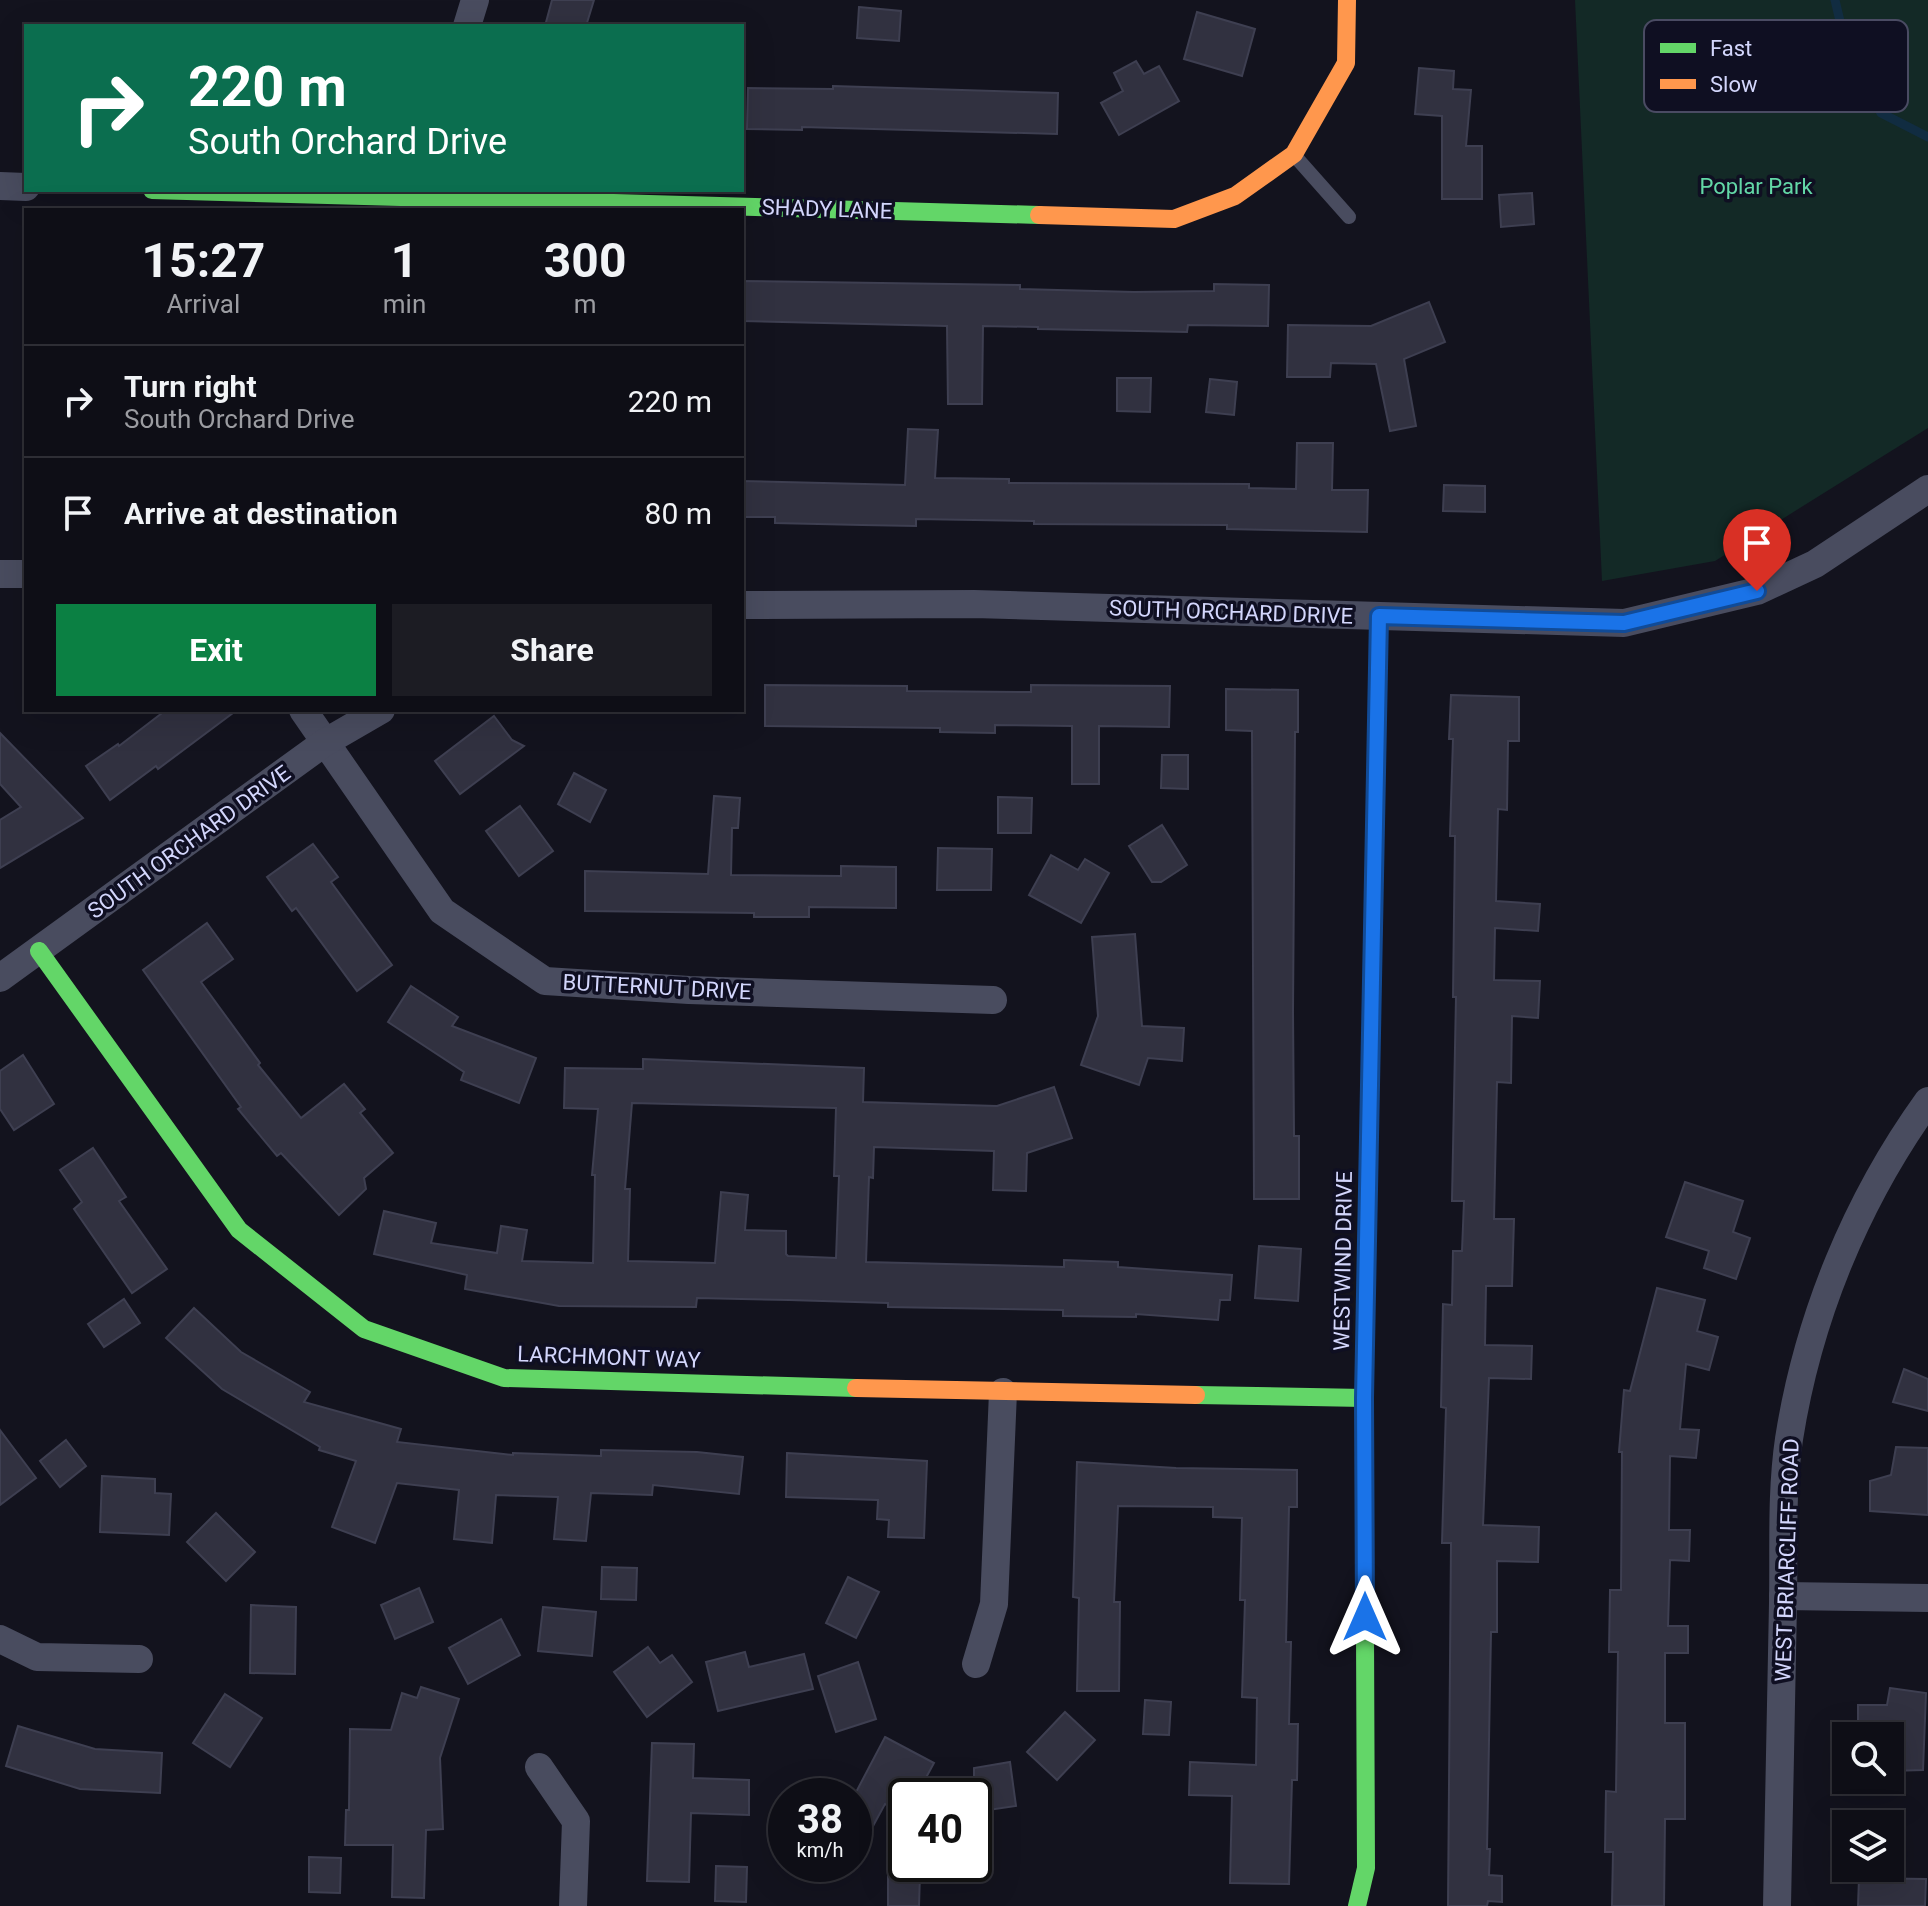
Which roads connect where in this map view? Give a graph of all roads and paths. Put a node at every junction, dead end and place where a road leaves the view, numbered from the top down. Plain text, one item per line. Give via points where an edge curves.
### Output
1 (475, 0) edge
2 (1347, 0) edge
3 (468, 24) edge
4 (1294, 154) junction
5 (0, 186) edge
6 (24, 187) edge
7 (302, 192) edge
8 (453, 194) edge
9 (1349, 217) dead end
10 (1928, 489) edge
11 (0, 574) edge
12 (24, 574) edge
13 (744, 605) edge
14 (1379, 616) junction
15 (304, 712) edge
16 (378, 712) edge
17 (324, 743) junction
18 (39, 951) junction
19 (0, 978) edge
20 (993, 1000) dead end
21 (1928, 1101) edge
22 (1003, 1392) junction
23 (1364, 1398) junction
24 (1783, 1596) junction
25 (1928, 1598) edge
26 (0, 1639) edge
27 (139, 1659) dead end
28 (976, 1664) dead end
29 (539, 1767) dead end
30 (573, 1906) edge
31 (1357, 1906) edge
32 (1777, 1906) edge

1 - 3 street
2 - 4 street via 1346,63
4 - 8 street, SHADY LANE via 1235,196 1174,219
4 - 9 lane
5 - 6 street
7 - 8 street, SHADY LANE
10 - 14 street, SOUTH ORCHARD DRIVE via 1815,564 1757,591 1624,623
11 - 12 street
13 - 14 street, SOUTH ORCHARD DRIVE via 974,604
14 - 23 street, WESTWIND DRIVE
15 - 17 street, BUTTERNUT DRIVE
16 - 17 street, SOUTH ORCHARD DRIVE
17 - 18 street, SOUTH ORCHARD DRIVE
17 - 20 street, BUTTERNUT DRIVE via 442,911 545,981
18 - 19 street, SOUTH ORCHARD DRIVE
18 - 22 street, LARCHMONT WAY via 239,1230 364,1329 504,1378
21 - 24 street, WEST BRIARCLIFF ROAD via 1894,1148 1849,1236 1813,1332 1789,1441
22 - 23 street, LARCHMONT WAY
22 - 28 street via 994,1604
23 - 31 street, WESTWIND DRIVE via 1366,1868
24 - 25 street
24 - 32 street, WEST BRIARCLIFF ROAD
26 - 27 street via 37,1657
29 - 30 street via 576,1821

